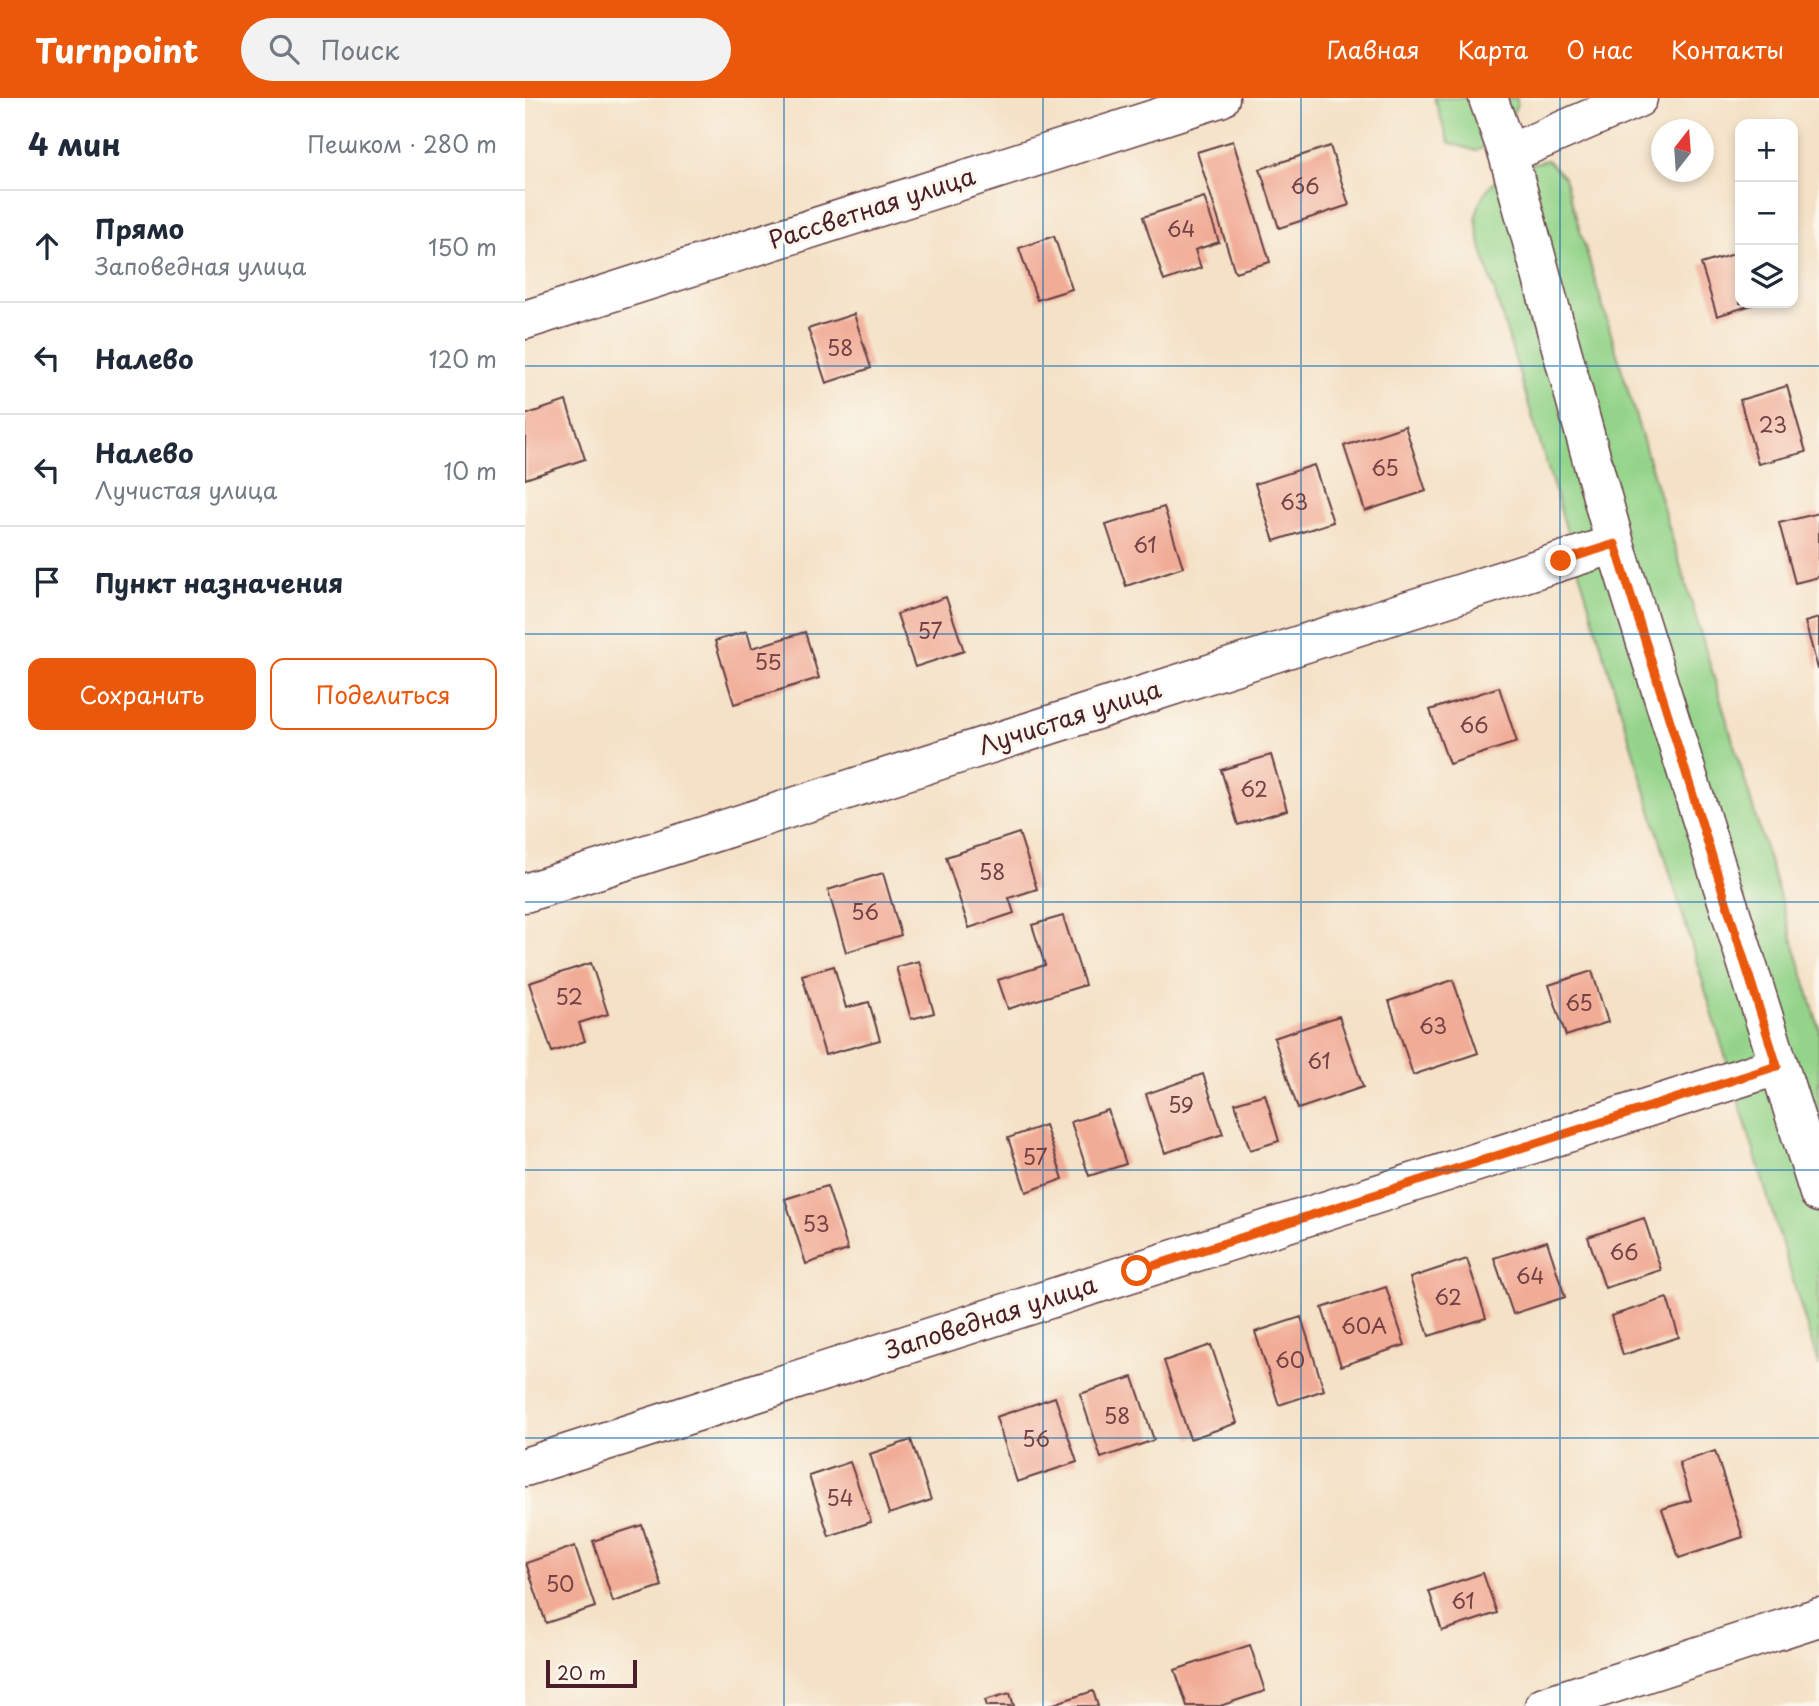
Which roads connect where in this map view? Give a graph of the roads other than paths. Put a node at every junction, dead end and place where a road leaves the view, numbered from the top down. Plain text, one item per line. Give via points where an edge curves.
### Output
1 (1220, 98) edge
2 (1488, 98) edge
3 (1638, 98) edge
4 (1508, 154) junction
5 (525, 320) edge
6 (1615, 544) junction
7 (525, 892) edge
8 (1777, 1066) junction
9 (1819, 1193) edge
10 (525, 1467) edge
11 (1819, 1617) edge
12 (1544, 1706) edge

1 - 5 street, Рассветная улица
2 - 4 street
3 - 4 street
4 - 6 street
6 - 7 street, Лучистая улица
6 - 8 street
8 - 9 street
8 - 10 street, Заповедная улица
11 - 12 street

